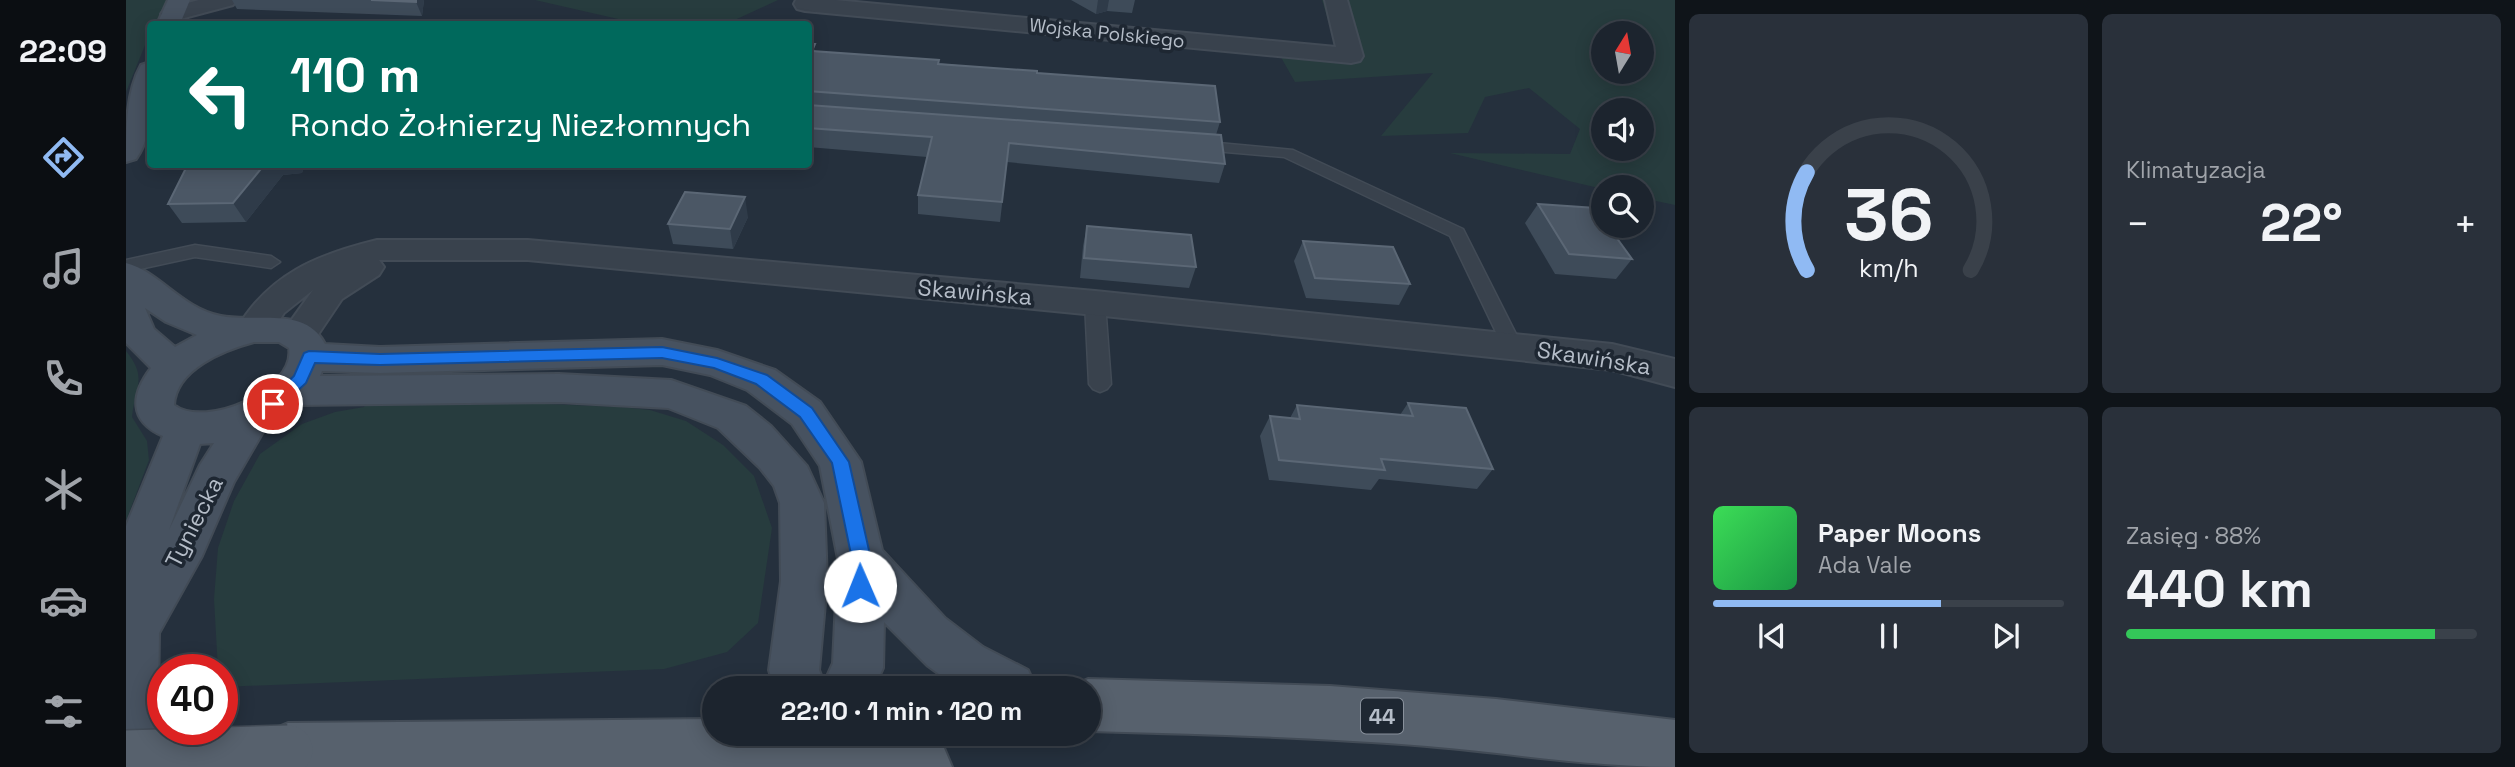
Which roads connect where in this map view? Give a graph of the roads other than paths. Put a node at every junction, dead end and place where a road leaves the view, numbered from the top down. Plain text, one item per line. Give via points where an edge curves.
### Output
1 (225, 0) edge
2 (1336, 0) edge
3 (806, 4) dead end
4 (174, 13) edge
5 (147, 80) edge
6 (1178, 145) edge
7 (126, 153) edge
8 (438, 250) junction
9 (271, 262) dead end
10 (126, 266) edge
11 (126, 274) edge
12 (126, 298) edge
13 (1095, 303) junction
14 (248, 331) junction
15 (1512, 346) junction
16 (299, 361) junction
17 (175, 366) junction
18 (1675, 373) edge
19 (1100, 384) dead end
20 (253, 415) junction
21 (186, 428) junction
22 (861, 559) junction
23 (135, 629) junction
24 (796, 676) edge
25 (854, 676) edge
26 (982, 676) edge
27 (1101, 705) edge
28 (702, 739) edge
29 (857, 746) edge
30 (1675, 747) edge
31 (126, 755) edge
32 (130, 767) edge
33 (925, 767) edge

1 - 4 street
2 - 3 street, Wojska Polskiego via 1350,56
5 - 7 street
6 - 15 lane, Skawińska via 1287,153 1457,233
8 - 13 street, Skawińska via 528,250
8 - 14 street, Skawińska via 377,250 327,266 292,287
8 - 16 street, Skawińska via 361,268 331,291
9 - 10 lane via 195,251
11 - 14 street via 181,318 211,328
12 - 17 street via 128,315 142,342
13 - 15 street, Skawińska
13 - 19 lane
14 - 16 street via 281,330
14 - 17 street via 195,352
15 - 18 street, Skawińska via 1612,357
16 - 20 street
16 - 22 street via 662,352 728,367 761,380 806,413 840,462
16 - 24 street via 365,388 559,388 671,394 732,417 775,456 792,478 802,503 804,581
17 - 21 street via 161,382 156,412 167,423
20 - 21 street via 206,429
20 - 23 street, Tyniecka
21 - 23 street, Tyniecka via 146,532
22 - 25 street via 858,668
22 - 26 street via 909,619
23 - 32 street, Tyniecka
27 - 30 main road, 44 via 1330,712 1496,725
28 - 31 main road, bridge
29 - 33 main road

